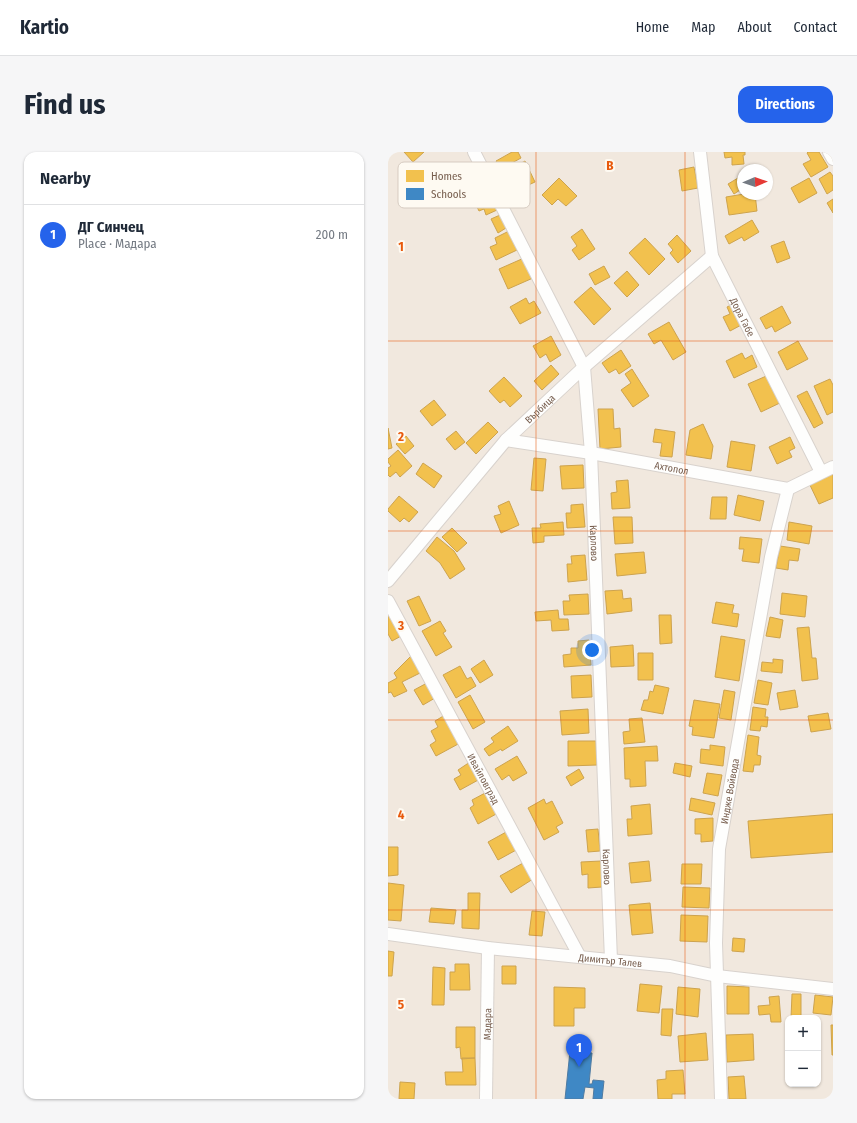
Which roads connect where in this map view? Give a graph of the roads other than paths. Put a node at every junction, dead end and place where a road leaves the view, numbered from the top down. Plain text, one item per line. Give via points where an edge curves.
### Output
1 (474, 152) edge
2 (700, 152) edge
3 (829, 152) edge
4 (833, 159) edge
5 (479, 162) edge
6 (503, 208) edge
7 (712, 256) junction
8 (584, 367) junction
9 (506, 440) junction
10 (591, 454) junction
11 (833, 467) edge
12 (821, 472) junction
13 (788, 488) junction
14 (388, 581) edge
15 (388, 601) edge
16 (388, 934) edge
17 (488, 948) junction
18 (580, 957) junction
19 (611, 960) junction
20 (717, 976) junction
21 (833, 989) edge
22 (486, 1099) edge
23 (721, 1099) edge

1 - 5 street, Карлово
2 - 7 street, Дора Габе
3 - 4 street
6 - 8 street, Карлово
7 - 8 street, Върбица
7 - 12 street, Дора Габе
8 - 9 street, Върбица
8 - 10 street, Карлово
9 - 10 street, Ахтопол
9 - 14 street, Върбица
10 - 13 street, Ахтопол
10 - 19 street, Карлово
11 - 12 street
12 - 13 street
13 - 20 street, Индже Войвода via 771,557 719,849
15 - 18 street, Ивайловград
16 - 17 street, Димитър Талев
17 - 18 street, Димитър Талев
17 - 22 street, Мадара
18 - 19 street, Димитър Талев
19 - 20 street, Димитър Талев via 670,966
20 - 21 street, Димитър Талев
20 - 23 street, Индже Войвода

